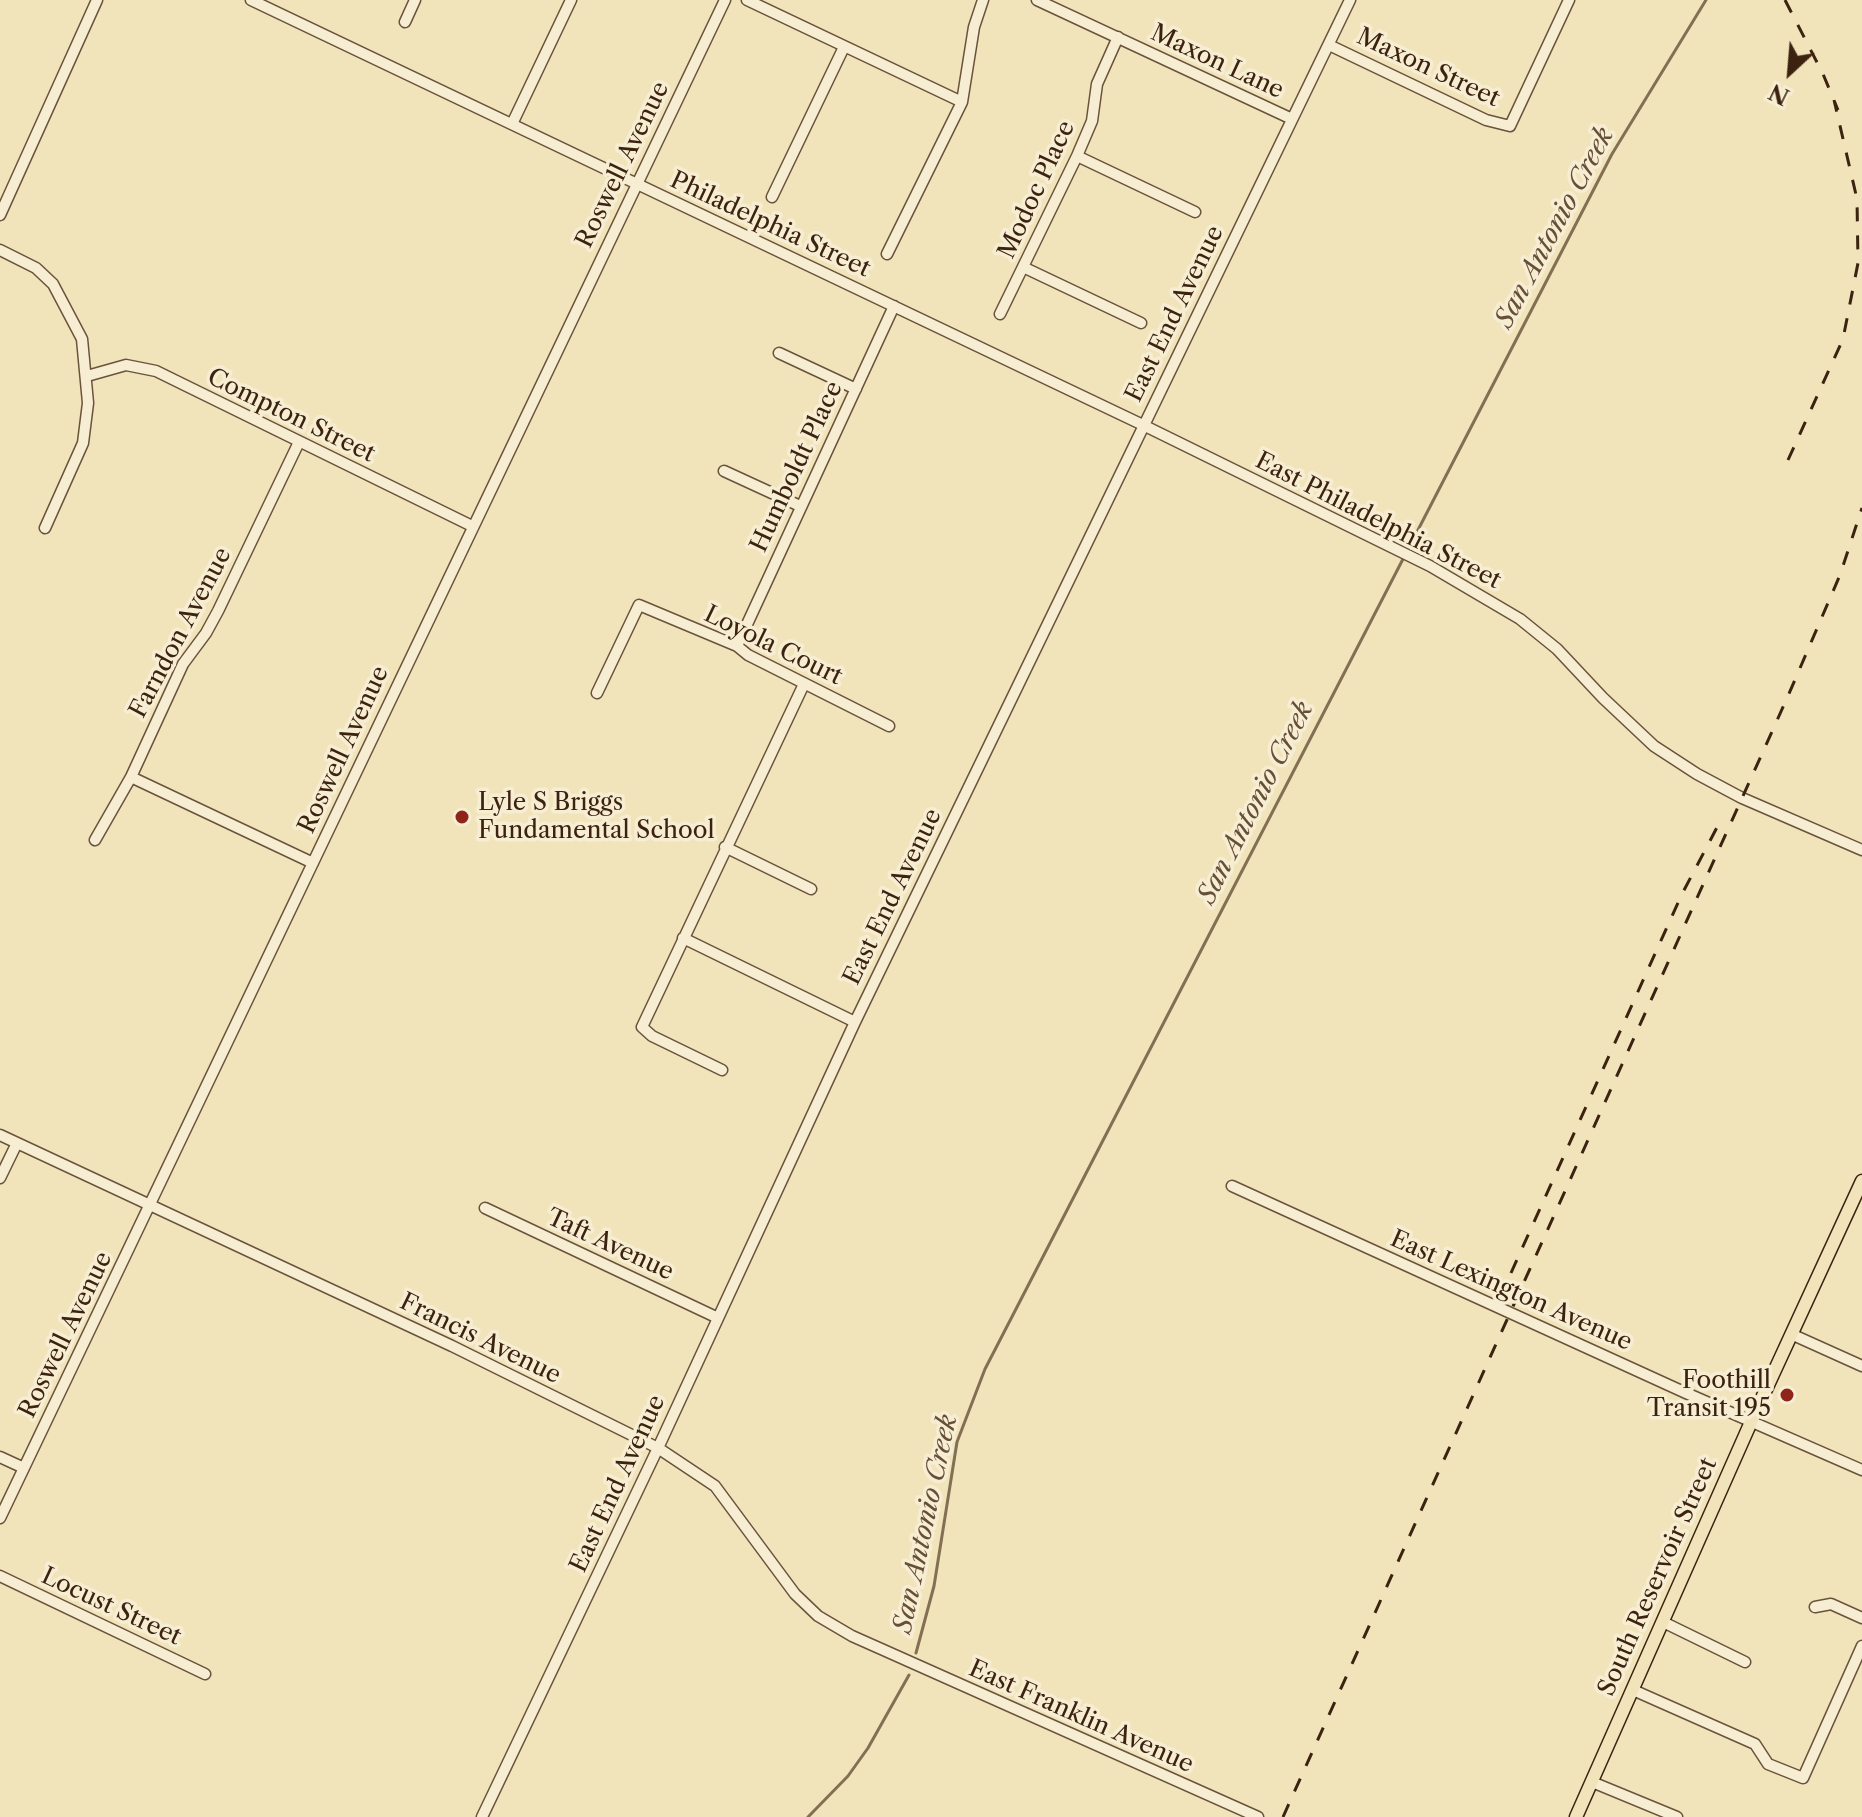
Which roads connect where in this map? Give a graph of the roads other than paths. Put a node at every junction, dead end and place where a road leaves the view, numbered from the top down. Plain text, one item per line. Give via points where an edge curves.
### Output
1 (97, 0) edge
2 (251, 0) edge
3 (415, 0) edge
4 (571, 0) edge
5 (725, 0) edge
6 (747, 0) edge
7 (983, 0) edge
8 (1037, 0) edge
9 (1350, 0) edge
10 (1569, 0) edge
11 (405, 22) dead end
12 (1118, 37) junction
13 (1329, 45) junction
14 (844, 47) junction
15 (962, 102) junction
16 (1292, 119) junction
17 (512, 124) junction
18 (1077, 156) junction
19 (635, 184) junction
20 (772, 197) dead end
21 (1195, 212) dead end
22 (0, 215) edge
23 (0, 250) edge
24 (887, 254) dead end
25 (1023, 267) junction
26 (894, 306) junction
27 (1000, 314) dead end
28 (1141, 323) dead end
29 (779, 353) dead end
30 (87, 376) junction
31 (856, 389) junction
32 (1143, 425) junction
33 (299, 442) junction
34 (724, 471) dead end
35 (800, 506) junction
36 (472, 526) junction
37 (45, 528) dead end
38 (737, 646) junction
39 (804, 684) junction
40 (597, 693) dead end
41 (889, 726) dead end
42 (131, 777) junction
43 (95, 840) dead end
44 (725, 847) junction
45 (1862, 850) edge
46 (313, 863) junction
47 (811, 889) dead end
48 (683, 938) junction
49 (855, 1022) junction
50 (722, 1070) dead end
51 (0, 1135) edge
52 (17, 1143) junction
53 (0, 1178) edge
54 (1862, 1181) edge
55 (1232, 1186) dead end
56 (151, 1205) junction
57 (485, 1208) dead end
58 (718, 1318) junction
59 (1791, 1334) junction
60 (1862, 1366) edge
61 (1751, 1422) junction
62 (658, 1448) junction
63 (0, 1457) edge
64 (24, 1468) junction
65 (1862, 1470) edge
66 (0, 1518) edge
67 (0, 1576) edge
68 (1815, 1607) dead end
69 (1862, 1618) edge
70 (1663, 1622) junction
71 (1862, 1646) edge
72 (888, 1652) joint
73 (1745, 1662) dead end
74 (205, 1674) dead end
75 (1633, 1690) junction
76 (1592, 1782) junction
77 (482, 1817) edge
78 (1258, 1817) edge
79 (1576, 1817) edge
80 (1677, 1817) edge

1 - 22 street
2 - 17 street, Philadelphia Street
3 - 11 street
4 - 17 street
5 - 19 street, Roswell Avenue
6 - 14 street
7 - 15 street
8 - 12 street, Maxon Lane
9 - 13 street, East End Avenue
10 - 13 street, Maxon Street via 1510,126 1486,120
12 - 16 street, Maxon Lane
12 - 18 street, Modoc Place via 1097,84 1092,121
13 - 16 street, East End Avenue
14 - 15 street
14 - 20 street
15 - 24 street
16 - 32 street, East End Avenue
17 - 19 street, Philadelphia Street
18 - 21 street
18 - 25 street, Modoc Place
19 - 26 street, Philadelphia Street
19 - 36 street, Roswell Avenue
23 - 30 street via 36,268 53,284 82,339
25 - 27 street, Modoc Place
25 - 28 street
26 - 31 street, Humboldt Place
26 - 32 street, Philadelphia Street
29 - 31 street
30 - 33 street, Compton Street via 126,365 156,371
30 - 37 street via 83,443
31 - 35 street, Humboldt Place
32 - 45 street, East Philadelphia Street via 1481,594 1557,649 1654,746 1742,798
32 - 49 street, East End Avenue
33 - 36 street, Compton Street
33 - 42 street, Farndon Avenue via 218,611 183,664
34 - 35 street
35 - 38 street, Humboldt Place
36 - 46 street, Roswell Avenue
38 - 39 street, Loyola Court
38 - 40 street, Loyola Court via 639,605
39 - 41 street, Loyola Court
39 - 44 street
42 - 43 street, Farndon Avenue
42 - 46 street
44 - 47 street
44 - 48 street
46 - 56 street, Roswell Avenue
48 - 49 street
48 - 50 street via 642,1027
49 - 58 street, East End Avenue
51 - 52 street, Francis Avenue
52 - 53 street
52 - 56 street, Francis Avenue
54 - 59 main road, South Reservoir Street
55 - 61 street, East Lexington Avenue
56 - 62 street, Francis Avenue
56 - 64 street, Roswell Avenue
57 - 58 street, Taft Avenue
58 - 62 street, East End Avenue
59 - 60 street
59 - 61 main road, South Reservoir Street
61 - 65 street, East Lexington Avenue
61 - 70 main road, South Reservoir Street
62 - 72 street, Francis Avenue via 715,1486 795,1594 818,1616
62 - 77 street, East End Avenue
63 - 64 street
64 - 66 street, Roswell Avenue
67 - 74 street, Locust Street
68 - 69 street via 1831,1604
70 - 73 street
70 - 75 main road, South Reservoir Street
71 - 75 street via 1803,1778 1768,1764 1755,1744
72 - 78 street, East Franklin Avenue
75 - 76 main road, South Reservoir Street
76 - 79 main road, South Reservoir Street
76 - 80 street

